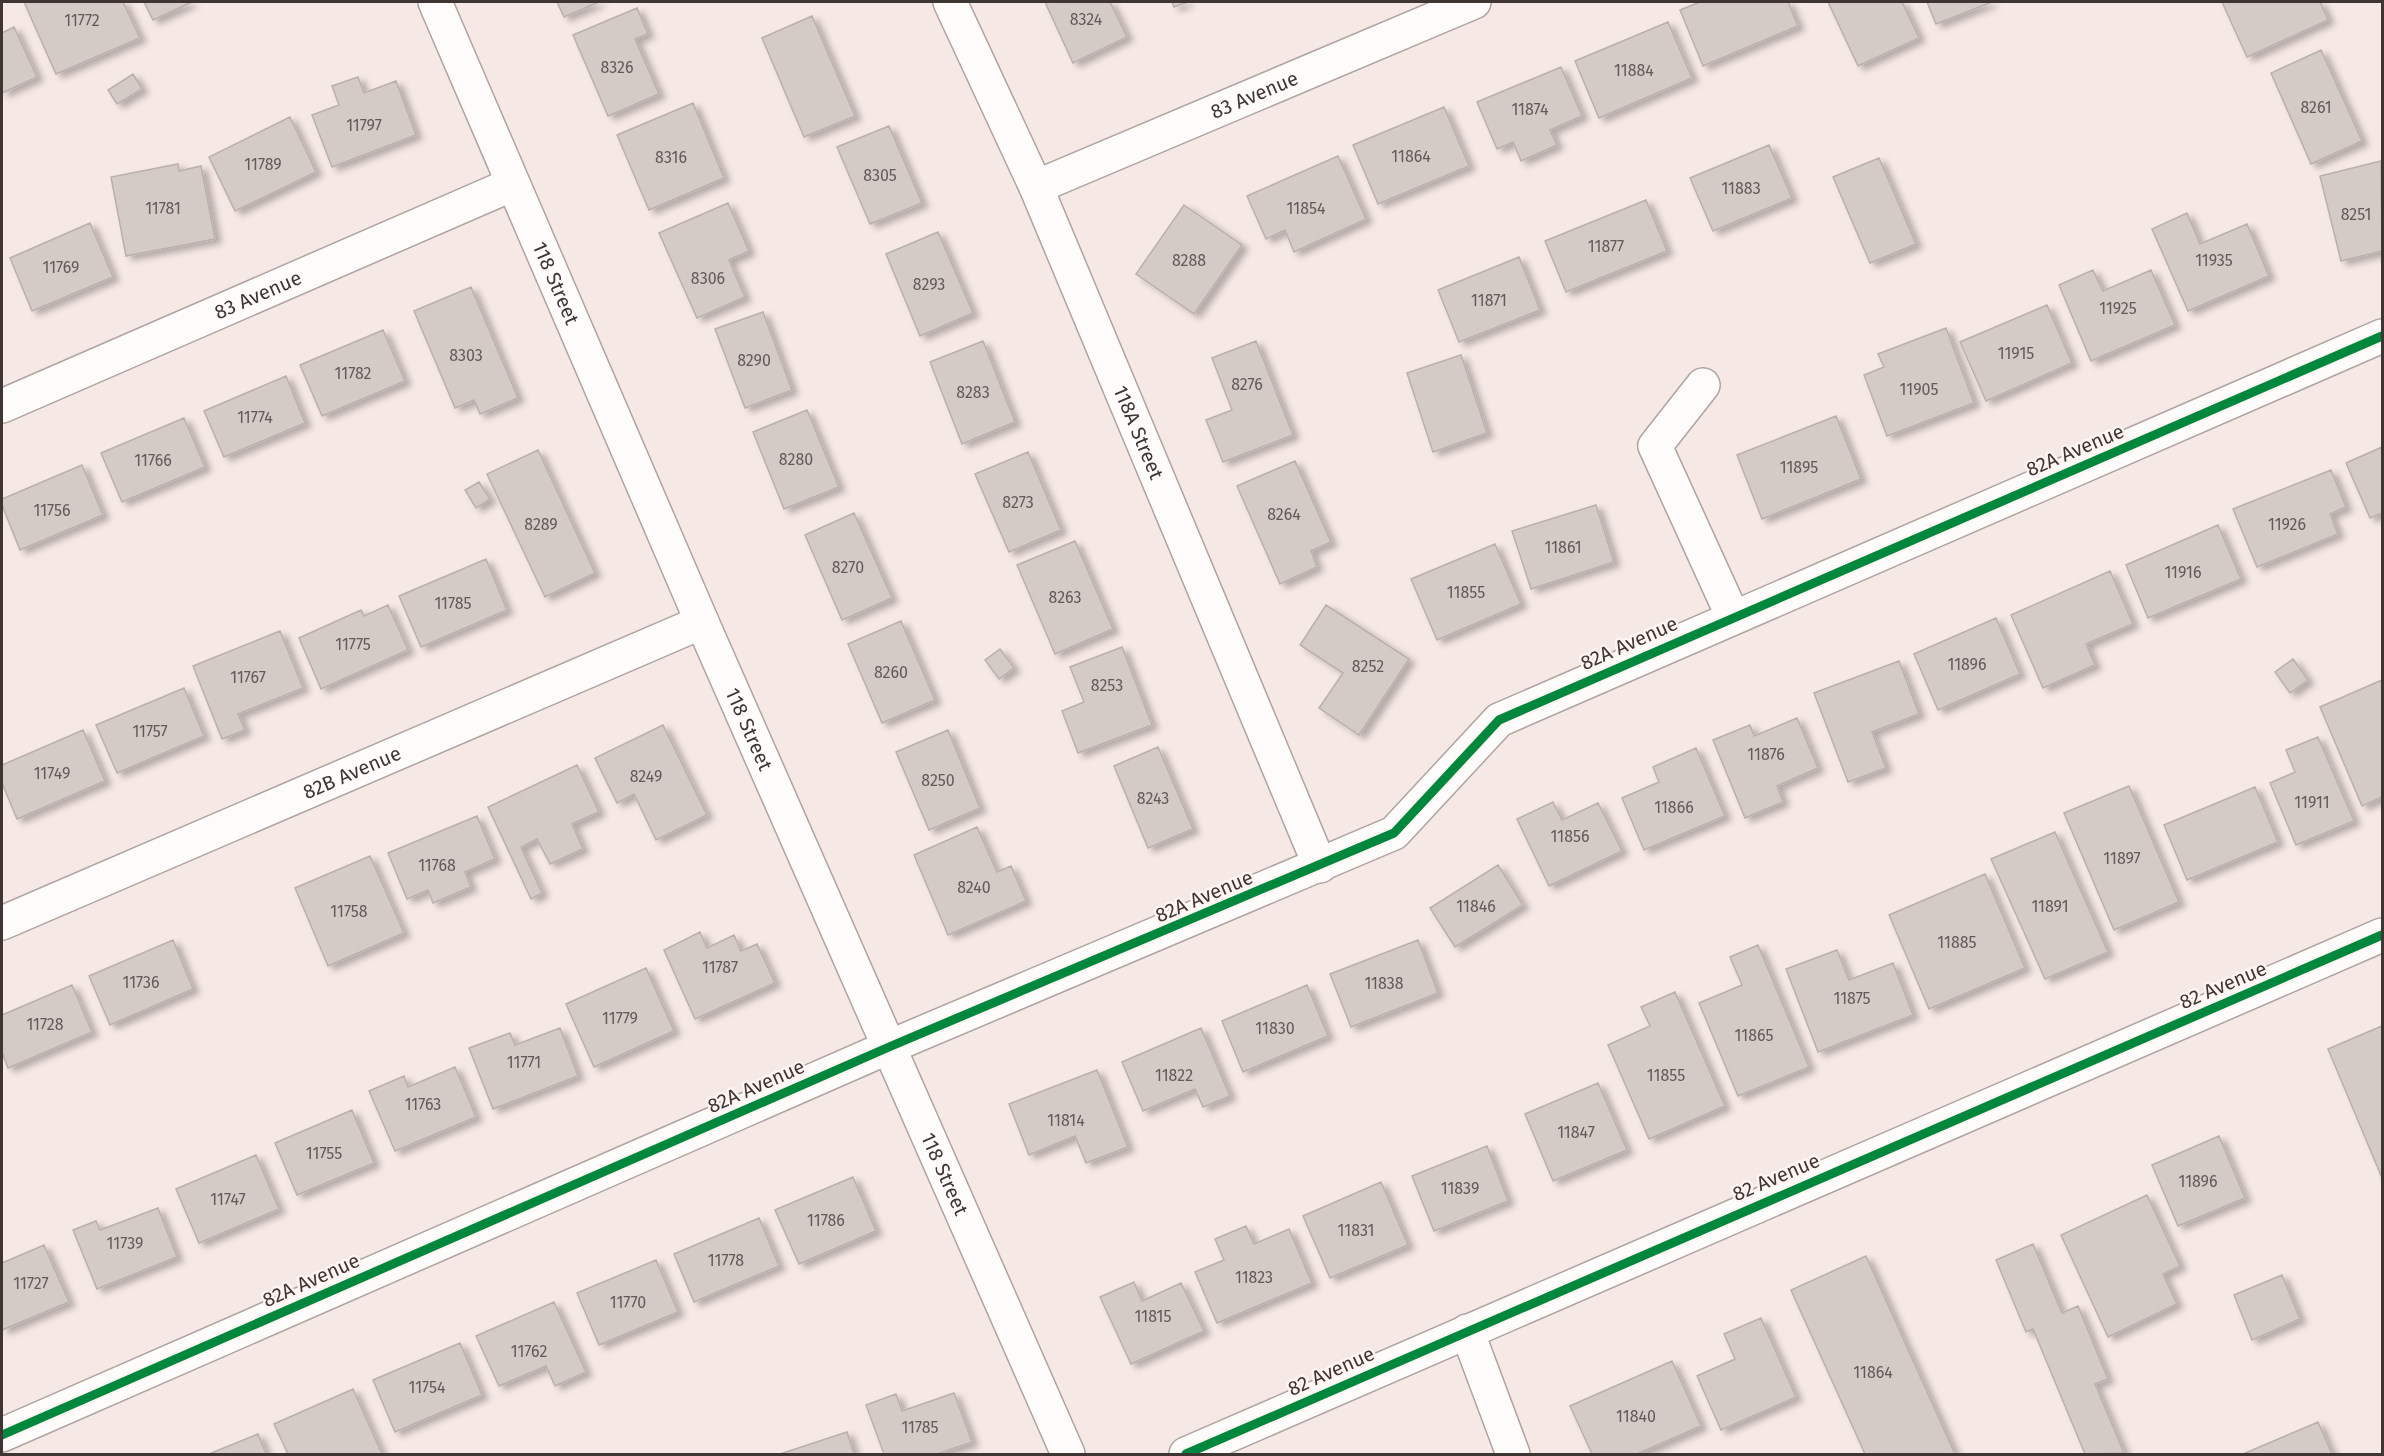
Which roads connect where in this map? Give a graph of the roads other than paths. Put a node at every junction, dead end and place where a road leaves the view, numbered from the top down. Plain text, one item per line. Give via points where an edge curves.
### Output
1 (435, 2) edge
2 (950, 2) edge
3 (1474, 2) edge
4 (513, 184) junction
5 (1036, 188) junction
6 (2382, 336) edge
7 (1703, 386) dead end
8 (2, 406) edge
9 (1733, 617) junction
10 (702, 622) junction
11 (1320, 866) junction
12 (2, 923) edge
13 (2382, 935) edge
14 (889, 1047) junction
15 (1467, 1331) junction
16 (2, 1435) edge
17 (1068, 1455) edge
18 (1186, 1455) edge
19 (1513, 1455) edge

1 - 4 street, 118 Street
2 - 5 street, 118A Street
3 - 5 street, 83 Avenue
4 - 8 street, 83 Avenue
4 - 10 street, 118 Street
5 - 11 street, 118A Street
6 - 9 street, 82A Avenue
7 - 9 street via 1655,446
9 - 11 street, 82A Avenue via 1499,720 1395,833
10 - 12 street, 82B Avenue
10 - 14 street, 118 Street
11 - 14 street, 82A Avenue
13 - 15 street, 82 Avenue
14 - 16 street, 82A Avenue
14 - 17 street, 118 Street
15 - 18 street, 82 Avenue
15 - 19 street

